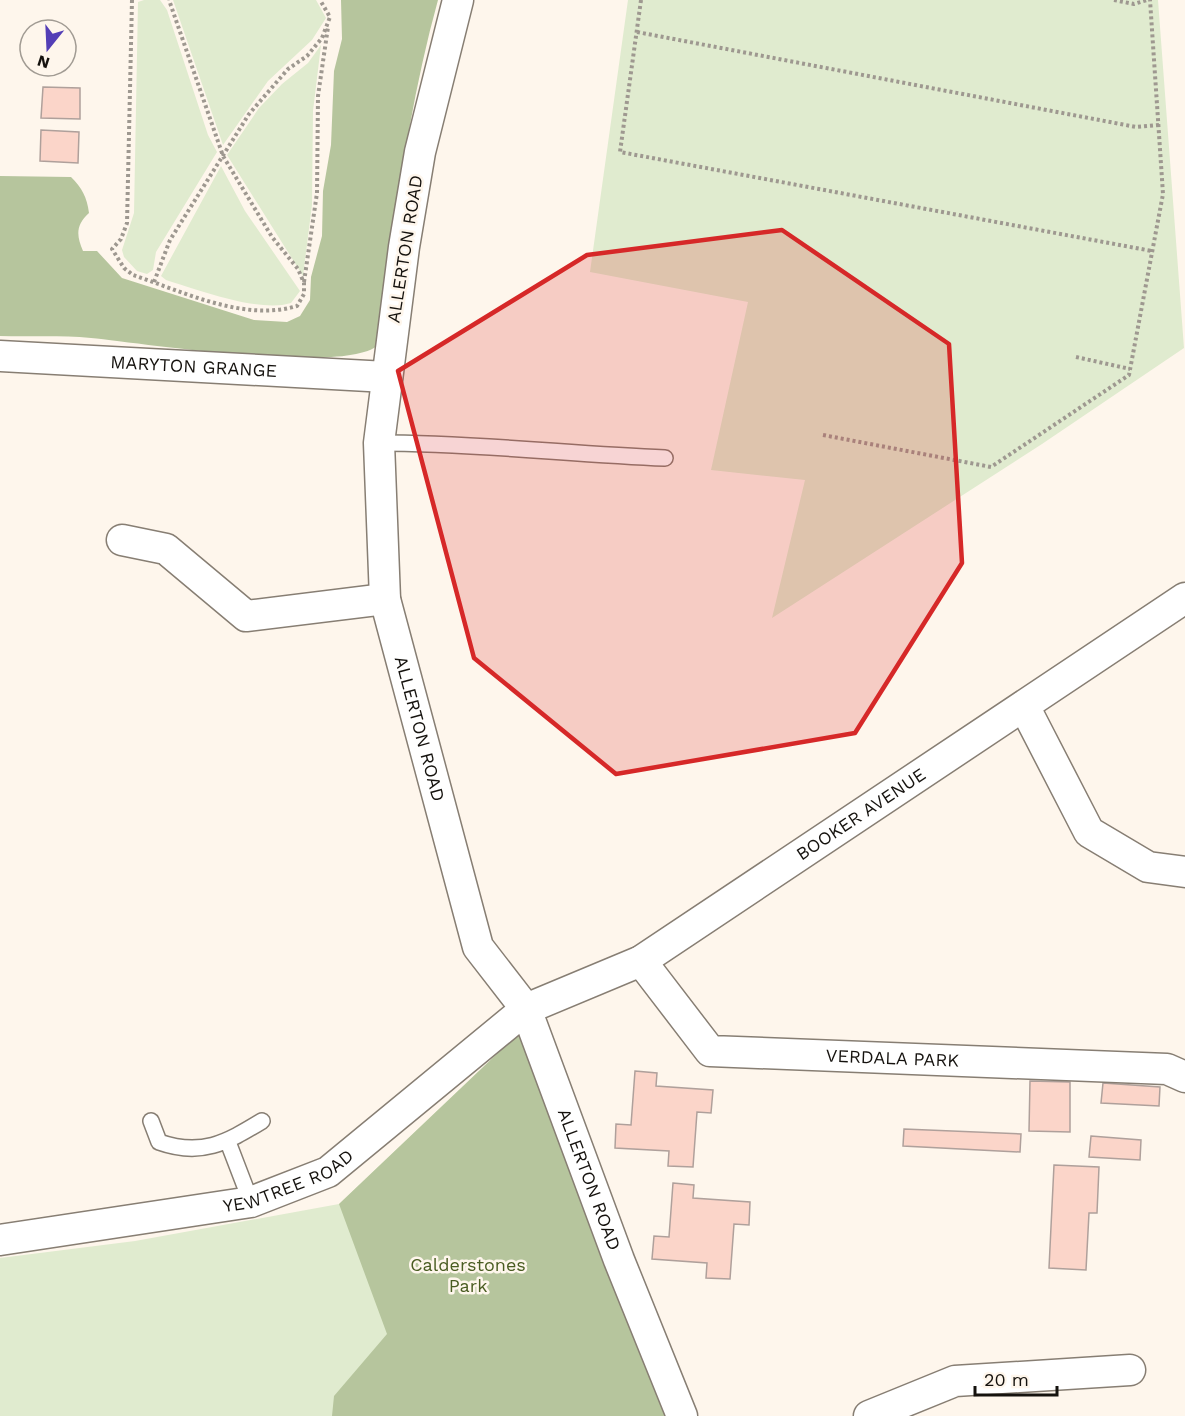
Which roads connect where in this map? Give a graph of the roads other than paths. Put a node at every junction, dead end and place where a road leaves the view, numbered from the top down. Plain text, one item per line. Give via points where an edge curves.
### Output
1 (458, 0) edge
2 (0, 356) edge
3 (387, 377) junction
4 (379, 442) junction
5 (665, 458) dead end
6 (122, 540) dead end
7 (1185, 597) edge
8 (385, 599) junction
9 (1024, 705) junction
10 (1185, 872) edge
11 (641, 961) junction
12 (526, 1009) junction
13 (1185, 1077) edge
14 (151, 1121) dead end
15 (262, 1121) dead end
16 (228, 1142) junction
17 (251, 1202) junction
18 (0, 1240) edge
19 (1130, 1370) dead end
20 (682, 1416) edge
21 (869, 1416) edge

1 - 3 street, ALLERTON ROAD via 420,152
2 - 3 street, MARYTON GRANGE
3 - 4 street, ALLERTON ROAD
4 - 5 lane via 454,443
4 - 8 street, ALLERTON ROAD
6 - 8 street via 166,549 246,616
7 - 9 street, BOOKER AVENUE
8 - 12 street, ALLERTON ROAD via 478,948
9 - 10 street via 1089,832 1148,867
9 - 11 street, BOOKER AVENUE
11 - 12 street, BOOKER AVENUE
11 - 13 street, VERDALA PARK via 710,1051 1167,1069
12 - 17 street, YEWTREE ROAD via 328,1172
12 - 20 street, ALLERTON ROAD
14 - 16 lane via 159,1142 171,1147 192,1151
15 - 16 lane
16 - 17 lane
17 - 18 street, YEWTREE ROAD
19 - 21 street via 955,1381

